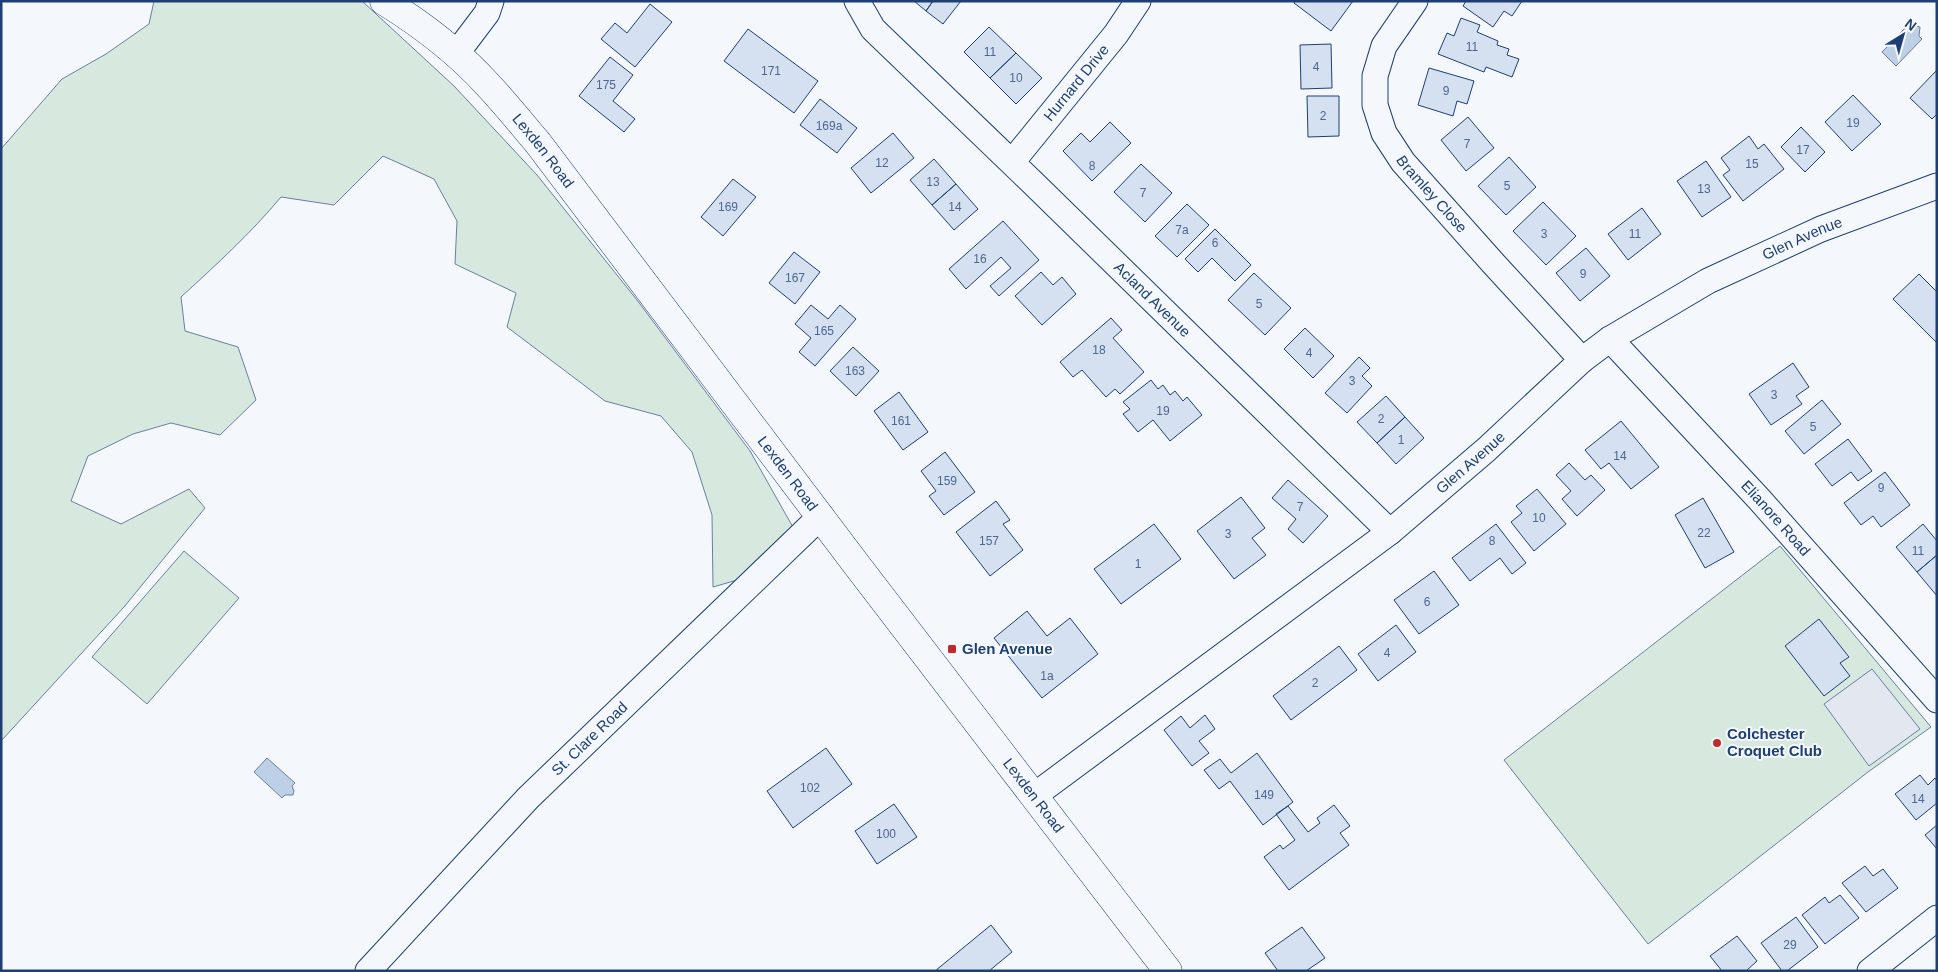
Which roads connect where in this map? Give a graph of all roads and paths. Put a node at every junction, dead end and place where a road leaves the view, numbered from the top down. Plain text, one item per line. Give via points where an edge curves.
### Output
1 (384, 1) edge
2 (491, 1) edge
3 (857, 1) edge
4 (1138, 1) edge
5 (1415, 1) edge
6 (456, 54) junction
7 (1012, 162) junction
8 (1937, 186) edge
9 (1610, 339) junction
10 (1582, 360) junction
11 (821, 516) junction
12 (1390, 532) junction
13 (1937, 700) edge
14 (1035, 795) junction
15 (1937, 918) edge
16 (368, 971) edge
17 (1168, 971) edge
18 (1870, 971) edge

1 - 6 main road, Lexden Road
2 - 6 street via 487,13
3 - 7 street, Acland Avenue via 873,30
4 - 7 street, Hurnard Drive via 1116,34
5 - 10 street, Bramley Close via 1384,46 1375,76 1375,105 1384,133 1403,162
6 - 11 main road, Lexden Road via 538,142
7 - 12 street, Acland Avenue
8 - 9 street, Glen Avenue via 1821,229 1708,281
9 - 10 street, Glen Avenue
9 - 13 street, Elianore Road via 1760,500
10 - 12 street, Glen Avenue via 1487,449
11 - 14 main road, Lexden Road
11 - 16 street, St. Clare Road via 528,798
12 - 14 street, Glen Avenue
14 - 17 main road, Lexden Road
15 - 18 street

